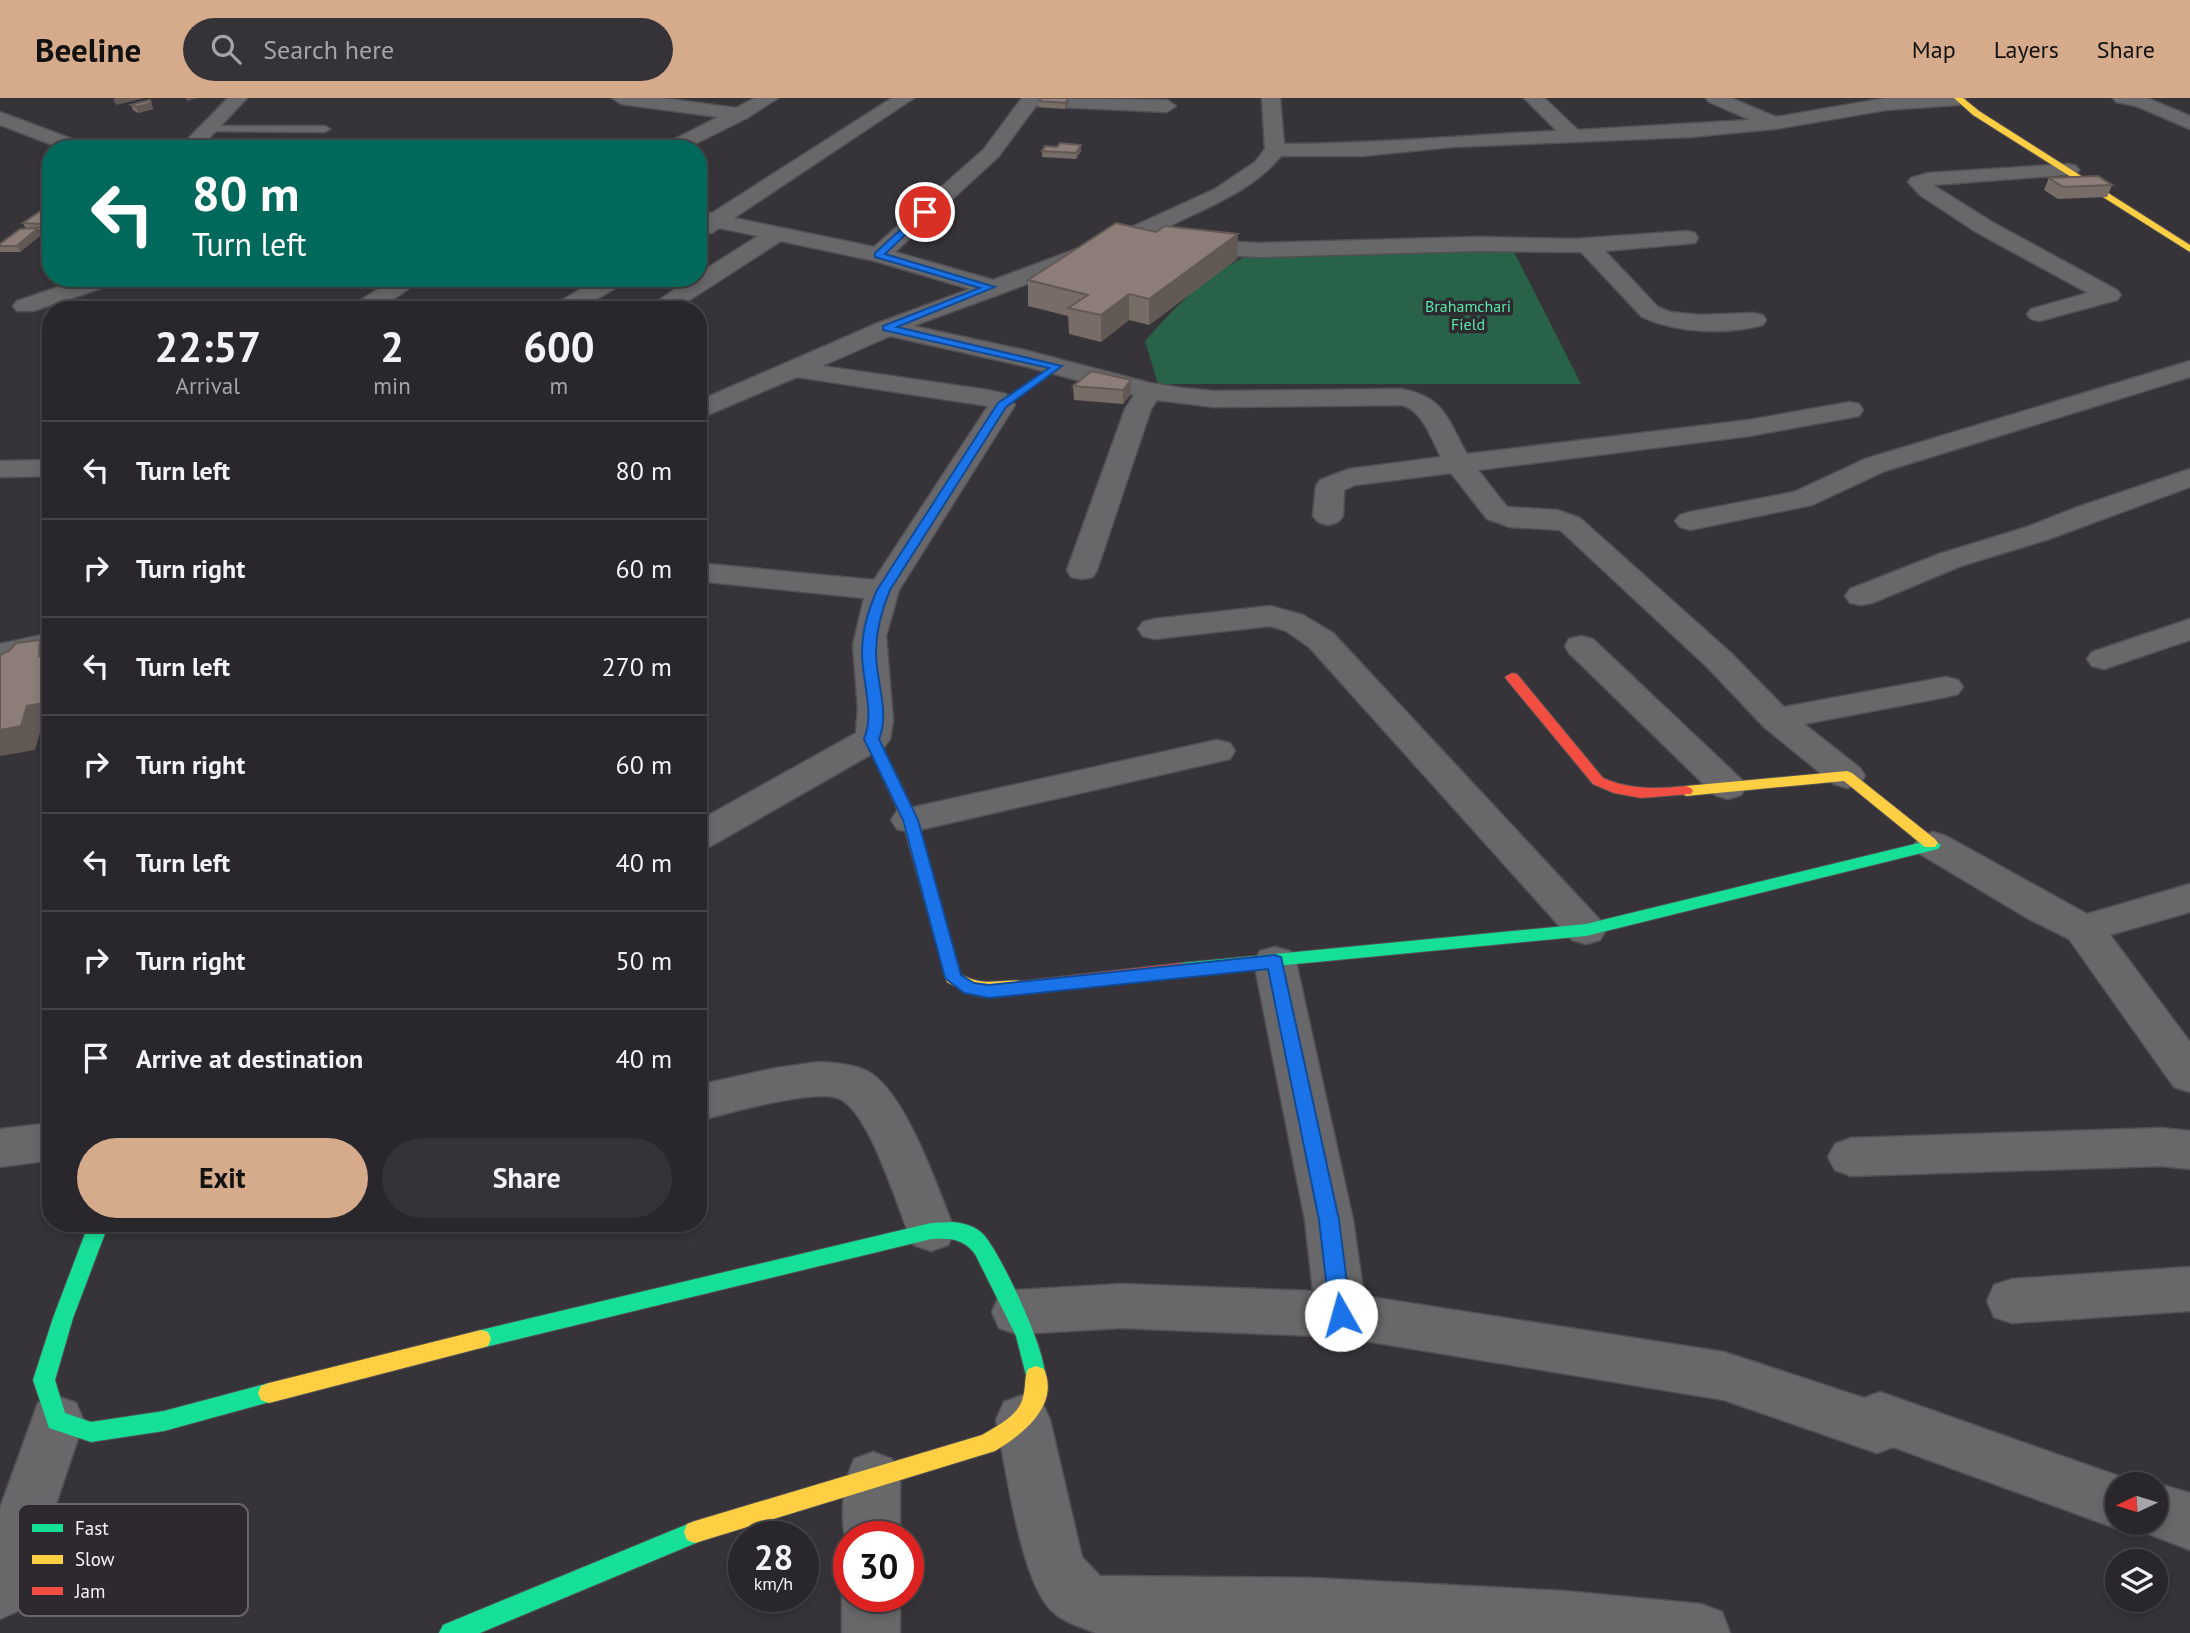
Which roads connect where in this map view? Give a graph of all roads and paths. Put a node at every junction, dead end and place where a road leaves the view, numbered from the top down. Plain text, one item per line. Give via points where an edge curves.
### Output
1 (238, 98) edge
2 (621, 98) edge
3 (769, 98) edge
4 (905, 98) edge
5 (1271, 98) edge
6 (1533, 98) edge
7 (1715, 98) edge
8 (1958, 98) edge
9 (1031, 99) edge
10 (2183, 99) edge
11 (2132, 100) edge
12 (1866, 102) edge
13 (1167, 106) dead end
14 (740, 114) junction
15 (0, 118) edge
16 (2190, 122) edge
17 (1775, 123) junction
18 (206, 128) junction
19 (325, 129) dead end
20 (1570, 132) dead end
21 (57, 140) edge
22 (196, 140) edge
23 (688, 140) edge
24 (1275, 150) junction
25 (2069, 170) junction
26 (707, 221) edge
27 (707, 223) edge
28 (777, 234) junction
29 (1687, 238) dead end
30 (1122, 240) junction
31 (1587, 245) junction
32 (2190, 249) edge
33 (879, 255) junction
34 (707, 278) edge
35 (44, 287) edge
36 (85, 287) edge
37 (398, 287) edge
38 (600, 287) edge
39 (693, 287) edge
40 (990, 287) junction
41 (47, 301) edge
42 (375, 301) edge
43 (576, 301) edge
44 (671, 301) edge
45 (42, 303) edge
46 (2039, 314) dead end
47 (1754, 320) dead end
48 (887, 328) junction
49 (794, 369) junction
50 (2190, 369) edge
51 (1030, 386) junction
52 (1149, 391) junction
53 (707, 407) edge
54 (1850, 410) dead end
55 (1458, 463) junction
56 (42, 468) edge
57 (0, 469) edge
58 (2190, 478) edge
59 (1328, 516) dead end
60 (1690, 521) dead end
61 (1082, 570) dead end
62 (707, 573) edge
63 (883, 590) junction
64 (1861, 596) dead end
65 (1154, 629) dead end
66 (2190, 629) edge
67 (42, 645) edge
68 (1581, 646) dead end
69 (0, 654) edge
70 (2104, 659) dead end
71 (1512, 677) dead end
72 (1946, 687) dead end
73 (1776, 719) junction
74 (872, 739) junction
75 (1217, 751) dead end
76 (1847, 776) junction
77 (1728, 787) junction
78 (910, 820) junction
79 (707, 831) edge
80 (1933, 845) junction
81 (2190, 898) edge
82 (2083, 929) junction
83 (1586, 930) junction
84 (1275, 962) junction
85 (2190, 1075) edge
86 (707, 1101) edge
87 (42, 1142) edge
88 (0, 1148) edge
89 (2190, 1150) edge
90 (1851, 1157) dead end
91 (931, 1231) junction
92 (96, 1232) edge
93 (2190, 1289) edge
94 (2012, 1301) dead end
95 (1017, 1312) junction
96 (1341, 1315) junction
97 (1023, 1420) junction
98 (57, 1421) junction
99 (873, 1478) junction
100 (2105, 1498) edge
101 (29, 1504) edge
102 (2168, 1512) edge
103 (872, 1521) edge
104 (2190, 1521) edge
105 (18, 1537) edge
106 (0, 1590) edge
107 (871, 1612) edge
108 (1215, 1619) edge
109 (451, 1633) edge
110 (870, 1633) edge
111 (1702, 1633) edge

1 - 18 street
2 - 14 street
3 - 14 street
4 - 26 street
5 - 24 street
6 - 20 street
7 - 17 street
8 - 12 street
8 - 25 street
9 - 13 street
9 - 33 street via 991,153
10 - 11 street
11 - 16 street
12 - 17 street
14 - 23 street
15 - 21 street
17 - 24 street via 1362,150
18 - 19 lane
18 - 22 street
24 - 30 street via 1262,166 1222,193
25 - 32 street
25 - 46 street via 1918,182 1984,227 2109,295
27 - 28 street
28 - 33 street
28 - 34 street
29 - 31 street
30 - 31 street via 1262,250
30 - 40 street
31 - 47 street via 1656,316 1680,322
33 - 40 street
35 - 45 street via 15,313
36 - 41 street
37 - 42 street
38 - 43 street
39 - 44 street
40 - 48 street
48 - 49 street
48 - 51 street
49 - 51 street via 997,400
49 - 53 street
50 - 60 street via 1875,465 1802,499
51 - 52 street
51 - 63 street
52 - 55 street via 1214,399 1409,397 1429,411
52 - 61 street via 1138,410
54 - 55 street via 1749,428
55 - 59 street via 1337,481 1330,486
55 - 73 street via 1497,513 1510,519 1557,519 1570,524 1719,660
56 - 57 street
58 - 64 street via 1950,560
62 - 63 street
63 - 74 street via 869,638 877,727
65 - 83 street via 1270,616 1301,625 1321,640
66 - 70 street
67 - 69 street
68 - 77 street
71 - 77 street via 1598,782 1614,791 1650,794
72 - 73 street
73 - 76 street
74 - 78 street
74 - 79 street
75 - 78 street
76 - 77 street
76 - 80 street
78 - 84 street via 953,978 970,989 989,991
80 - 82 street
80 - 83 street
81 - 82 street
82 - 85 street
83 - 84 street
84 - 96 street via 1329,1220
86 - 91 street via 813,1081 852,1083 874,1100
87 - 88 street
89 - 90 street via 2161,1147
91 - 95 street via 956,1229 978,1239
91 - 98 street via 382,1363 164,1421 91,1432
92 - 98 street via 44,1380
93 - 94 street
95 - 96 street via 1122,1306
95 - 97 street via 1033,1355 1037,1392
96 - 100 street via 1724,1376
97 - 99 street via 987,1444
97 - 108 street via 1055,1562 1078,1598 1098,1605
98 - 101 street
99 - 103 street
99 - 109 street via 709,1526
102 - 104 street
105 - 106 street
107 - 110 street
108 - 111 street via 1312,1607 1563,1620

